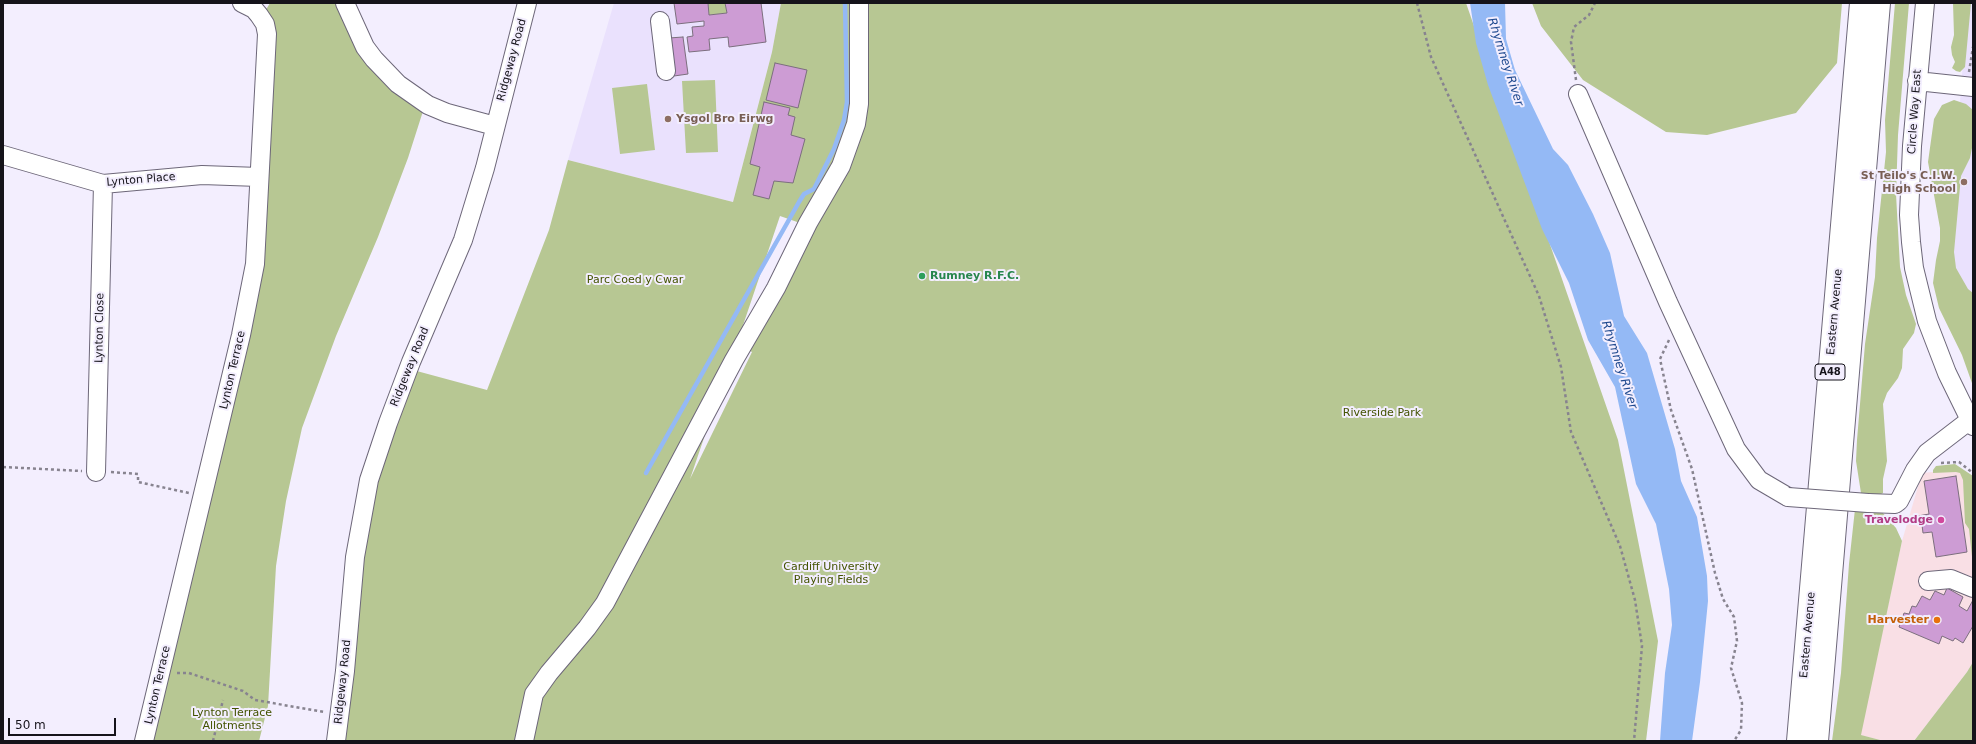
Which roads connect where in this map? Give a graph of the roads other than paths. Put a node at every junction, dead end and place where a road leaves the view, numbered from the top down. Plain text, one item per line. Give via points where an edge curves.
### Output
1 (242, 3) edge
2 (345, 3) edge
3 (527, 3) edge
4 (859, 3) edge
5 (1861, 3) edge
6 (1879, 3) edge
7 (1925, 3) edge
8 (660, 21) dead end
9 (666, 71) dead end
10 (1917, 81) junction
11 (1971, 81) edge
12 (1578, 94) road end
13 (495, 126) junction
14 (3, 155) edge
15 (259, 177) junction
16 (103, 184) junction
17 (1972, 423) edge
18 (96, 472) dead end
19 (1928, 581) dead end
20 (1973, 588) edge
21 (144, 741) edge
22 (336, 741) edge
23 (524, 741) edge
24 (1798, 741) edge
25 (1817, 741) edge

1 - 15 street, Lynton Terrace via 254,10 264,24 267,34
2 - 13 street via 365,46 398,84 428,105
3 - 13 street, Ridgeway Road
4 - 23 street via 859,104 856,124 841,166 605,603 534,694
5 - 24 highway, Eastern Avenue / A48
6 - 25 highway, Eastern Avenue / A48
7 - 10 street, Circle Way East
8 - 9 street
10 - 11 street
10 - 17 street, Circle Way East via 1909,215 1914,268 1925,315 1936,346
12 - 17 street, bridge via 1678,324 1736,449 1759,480 1788,497 1895,504 1920,462 1937,444
13 - 22 street, Ridgeway Road via 463,240 411,362 369,480 356,557 346,671
14 - 16 street, Lynton Place
15 - 16 street, Lynton Place via 202,175
15 - 21 street, Lynton Terrace via 256,250 251,291
16 - 18 street, Lynton Close
19 - 20 street via 1951,579

